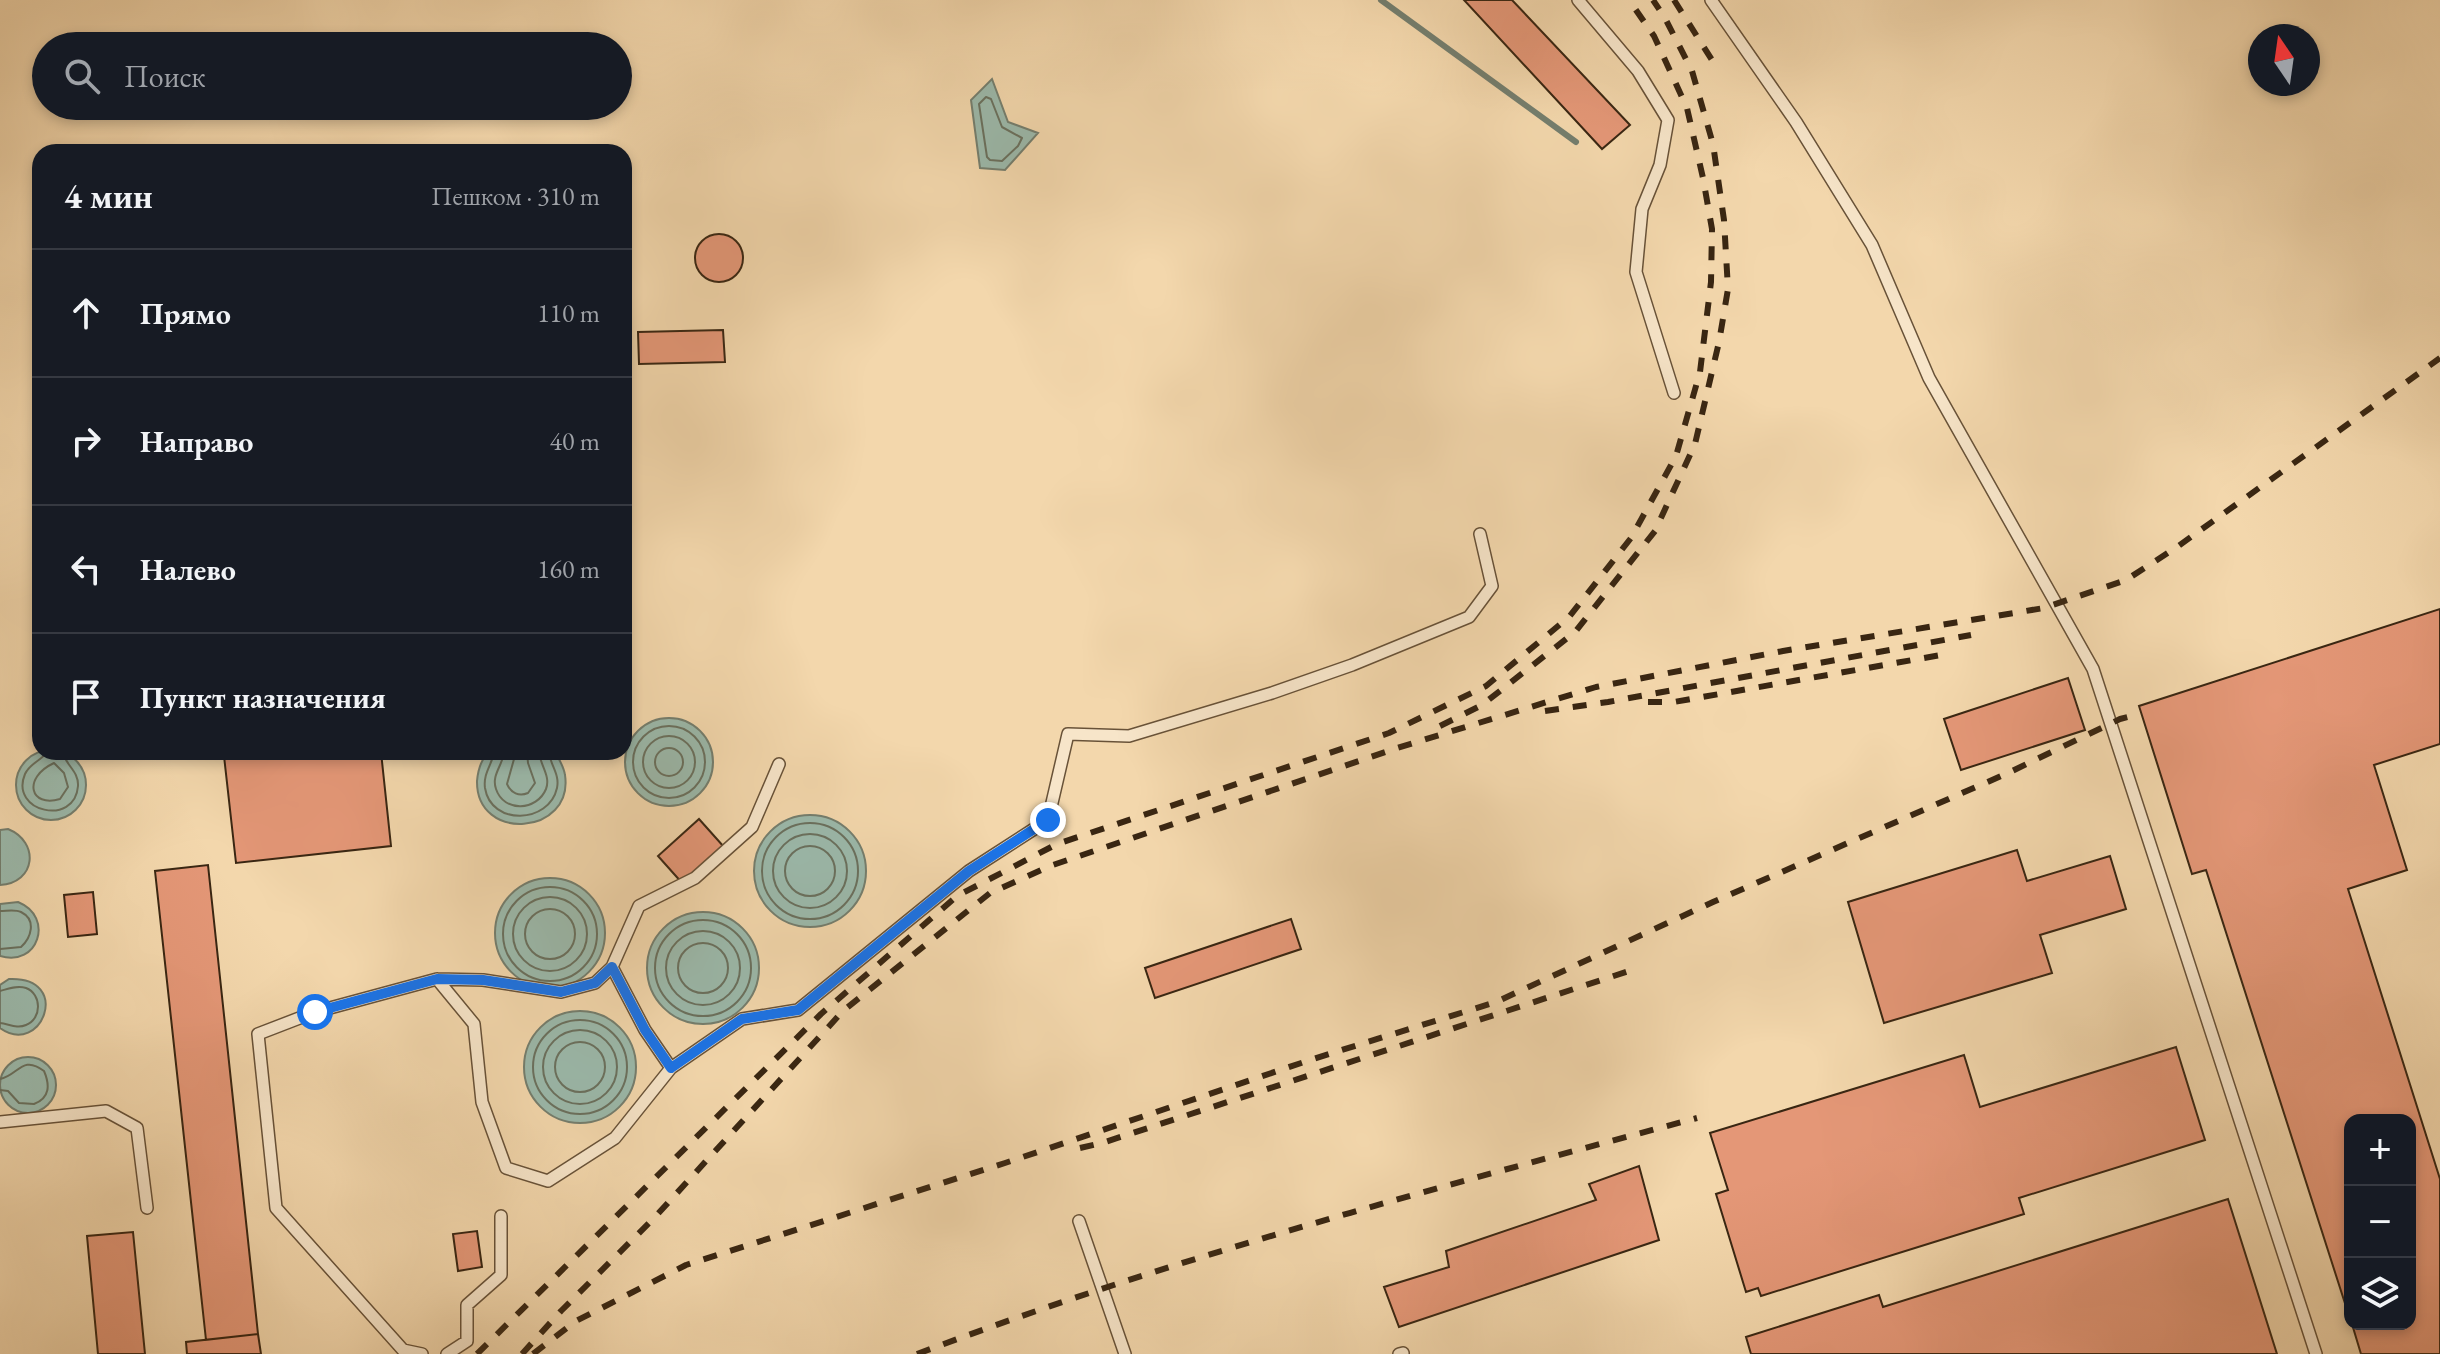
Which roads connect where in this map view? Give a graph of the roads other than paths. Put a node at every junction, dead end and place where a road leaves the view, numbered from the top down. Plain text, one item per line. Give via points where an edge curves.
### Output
1 (1578, 0) edge
2 (1711, 0) edge
3 (1674, 393) dead end
4 (1480, 534) dead end
5 (779, 764) dead end
6 (612, 967) junction
7 (437, 979) junction
8 (671, 1068) junction
9 (0, 1122) edge
10 (147, 1208) dead end
11 (501, 1216) dead end
12 (1079, 1221) dead end
13 (422, 1354) edge
14 (447, 1354) edge
15 (1125, 1354) edge
16 (2316, 1354) edge

1 - 3 lane via 1638,71 1668,120 1660,165 1642,209 1636,272
2 - 16 lane via 1796,122 1872,245 1929,378 2093,669
4 - 8 lane via 1492,586 1469,617 1286,689 1129,736 1068,734 1048,820 969,871 798,1010 742,1019
5 - 6 lane via 752,827 695,878 639,906
6 - 7 lane via 595,983 561,992
6 - 8 lane
7 - 8 lane via 474,1024 482,1102 506,1168 548,1181 615,1138
7 - 13 lane via 315,1012 258,1034 276,1208 403,1350
9 - 10 lane via 106,1111 137,1128
11 - 14 lane via 501,1275 467,1305 467,1341
12 - 15 lane

